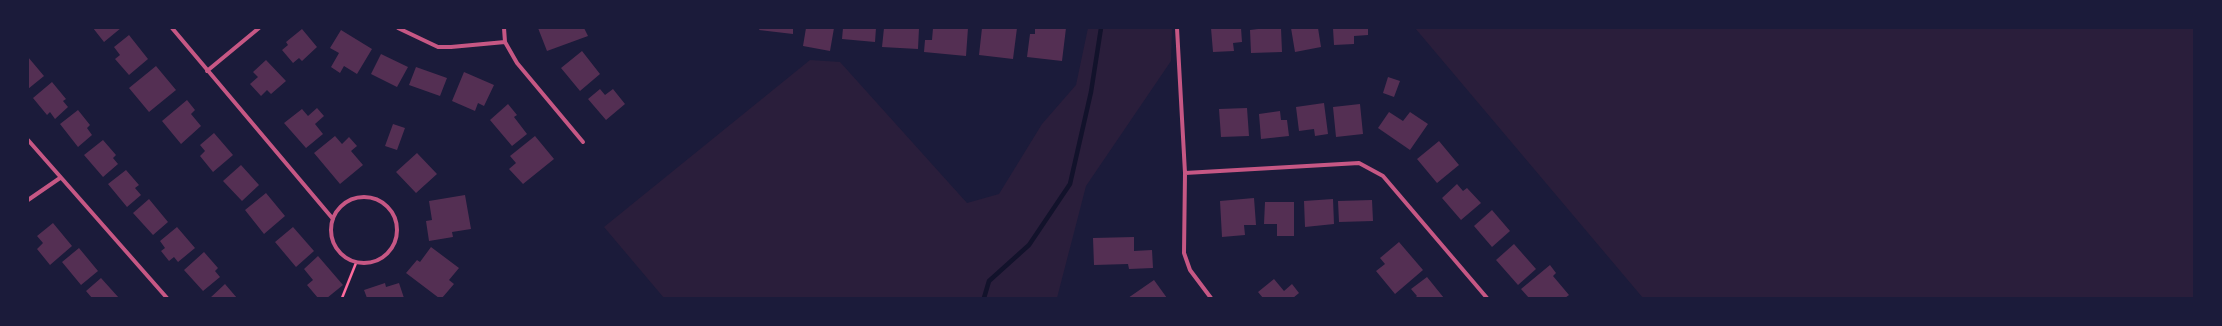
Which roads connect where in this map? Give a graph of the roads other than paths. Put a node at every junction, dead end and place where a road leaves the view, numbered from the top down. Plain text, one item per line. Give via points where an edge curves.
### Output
1 (172, 28) edge
2 (259, 28) edge
3 (398, 28) edge
4 (504, 28) edge
5 (1177, 28) edge
6 (506, 42) junction
7 (207, 71) junction
8 (28, 140) edge
9 (583, 142) dead end
10 (1185, 173) junction
11 (60, 178) junction
12 (28, 200) edge
13 (333, 219) junction
14 (167, 298) edge
15 (1211, 298) edge
16 (1487, 298) edge

1 - 7 street
2 - 7 street
3 - 6 street via 438,47
4 - 6 street
5 - 10 street
6 - 9 street via 517,63
7 - 13 street
8 - 11 street
10 - 15 street via 1184,253 1190,270
10 - 16 street via 1359,163 1383,176
11 - 12 street
11 - 14 street
13 - 13 street via 346,202 366,197 377,200 393,214 397,235 394,245 387,254 373,262 356,263 338,251 332,241 330,230

